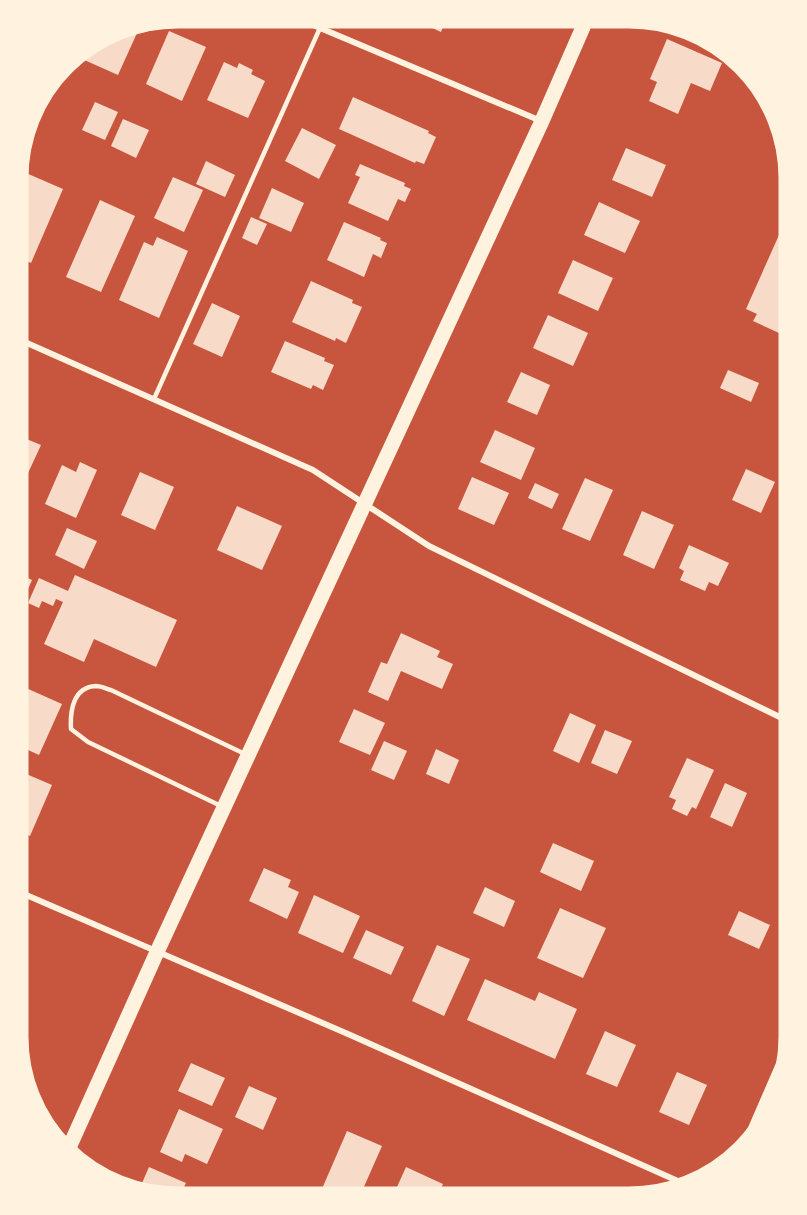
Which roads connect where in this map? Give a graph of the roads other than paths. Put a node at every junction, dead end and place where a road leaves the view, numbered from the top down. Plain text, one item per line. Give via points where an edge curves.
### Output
1 (583, 27) edge
2 (320, 28) joint
3 (542, 121) junction
4 (27, 343) edge
5 (154, 399) junction
6 (365, 504) junction
7 (780, 717) edge
8 (249, 757) junction
9 (225, 808) junction
10 (27, 895) edge
11 (157, 952) junction
12 (776, 1070) edge
13 (753, 1124) edge
14 (71, 1144) edge
15 (676, 1180) edge

1 - 3 main road
2 - 3 street
2 - 5 lane
3 - 6 main road
4 - 5 street
5 - 6 street via 313,470
6 - 7 street via 429,546
6 - 8 main road
8 - 9 main road
8 - 9 lane via 111,690 95,686 80,693 70,710 71,729 88,742
9 - 11 main road
10 - 11 street
11 - 14 main road
11 - 15 street
12 - 13 street

